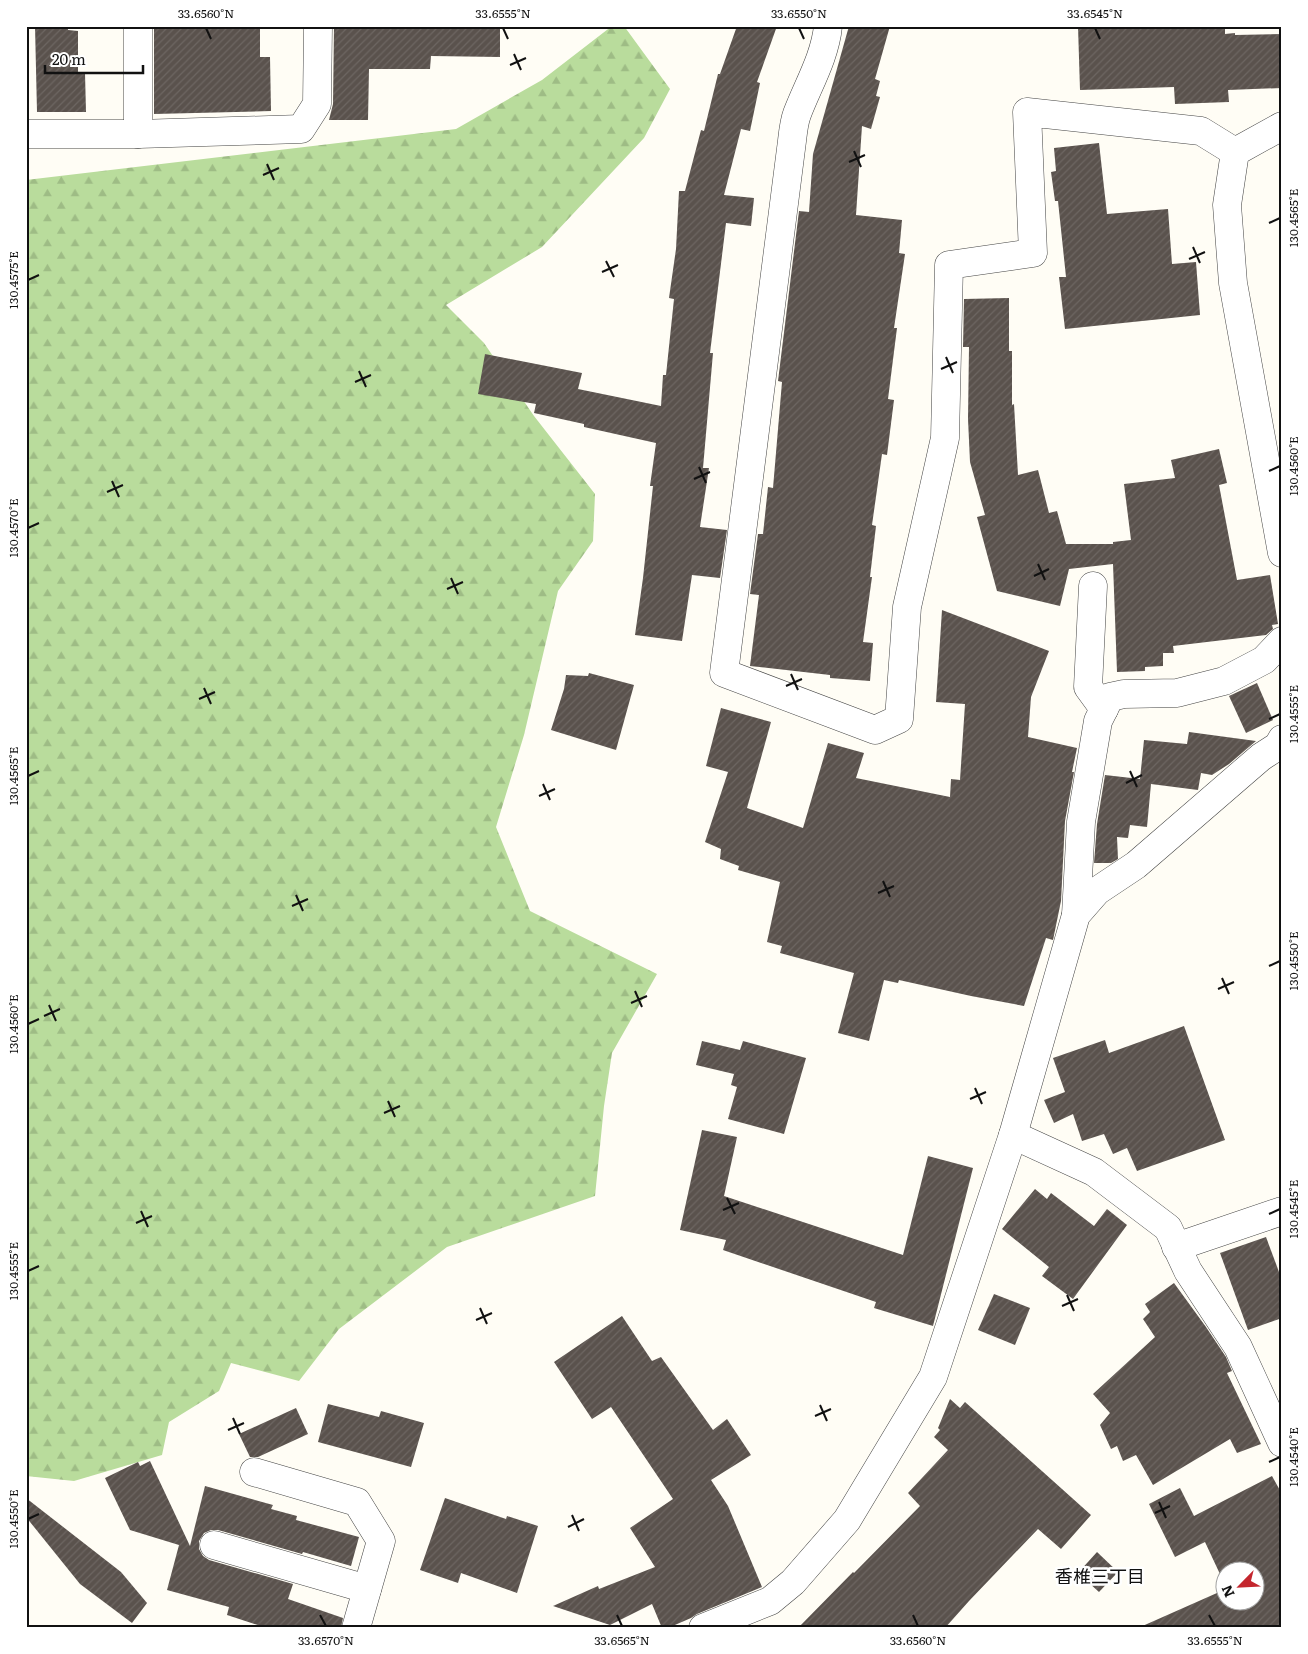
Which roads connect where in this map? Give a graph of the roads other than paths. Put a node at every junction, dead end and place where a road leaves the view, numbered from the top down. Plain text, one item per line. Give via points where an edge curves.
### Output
1 (138, 26) edge
2 (318, 26) edge
3 (828, 26) edge
4 (1282, 126) edge
5 (26, 134) edge
6 (138, 134) junction
7 (1235, 152) junction
8 (1282, 553) edge
9 (1093, 586) dead end
10 (1282, 641) edge
11 (1104, 710) junction
12 (1282, 740) edge
13 (1076, 915) junction
14 (1014, 1135) junction
15 (1282, 1211) edge
16 (1176, 1247) junction
17 (1282, 1443) edge
18 (254, 1472) dead end
19 (214, 1545) dead end
20 (367, 1589) junction
21 (356, 1628) edge
22 (703, 1628) edge

1 - 6 street
2 - 6 street via 317,104 302,129
3 - 7 street via 815,72 796,116 724,674 875,730 900,719 907,607 945,438 949,265 1033,253 1027,112 1201,131
4 - 7 street
5 - 6 street
7 - 8 street via 1227,206 1233,283
9 - 11 street via 1088,687
10 - 11 street via 1264,660 1224,681 1177,693 1110,697
11 - 13 street via 1098,721 1081,822
12 - 13 street via 1136,865 1097,891
13 - 14 street
14 - 16 street via 1094,1172 1168,1228
14 - 22 street via 933,1377 847,1520 793,1582 770,1601
15 - 16 street
16 - 17 street via 1238,1347
18 - 20 street via 357,1502 381,1541
19 - 20 street
20 - 21 street

